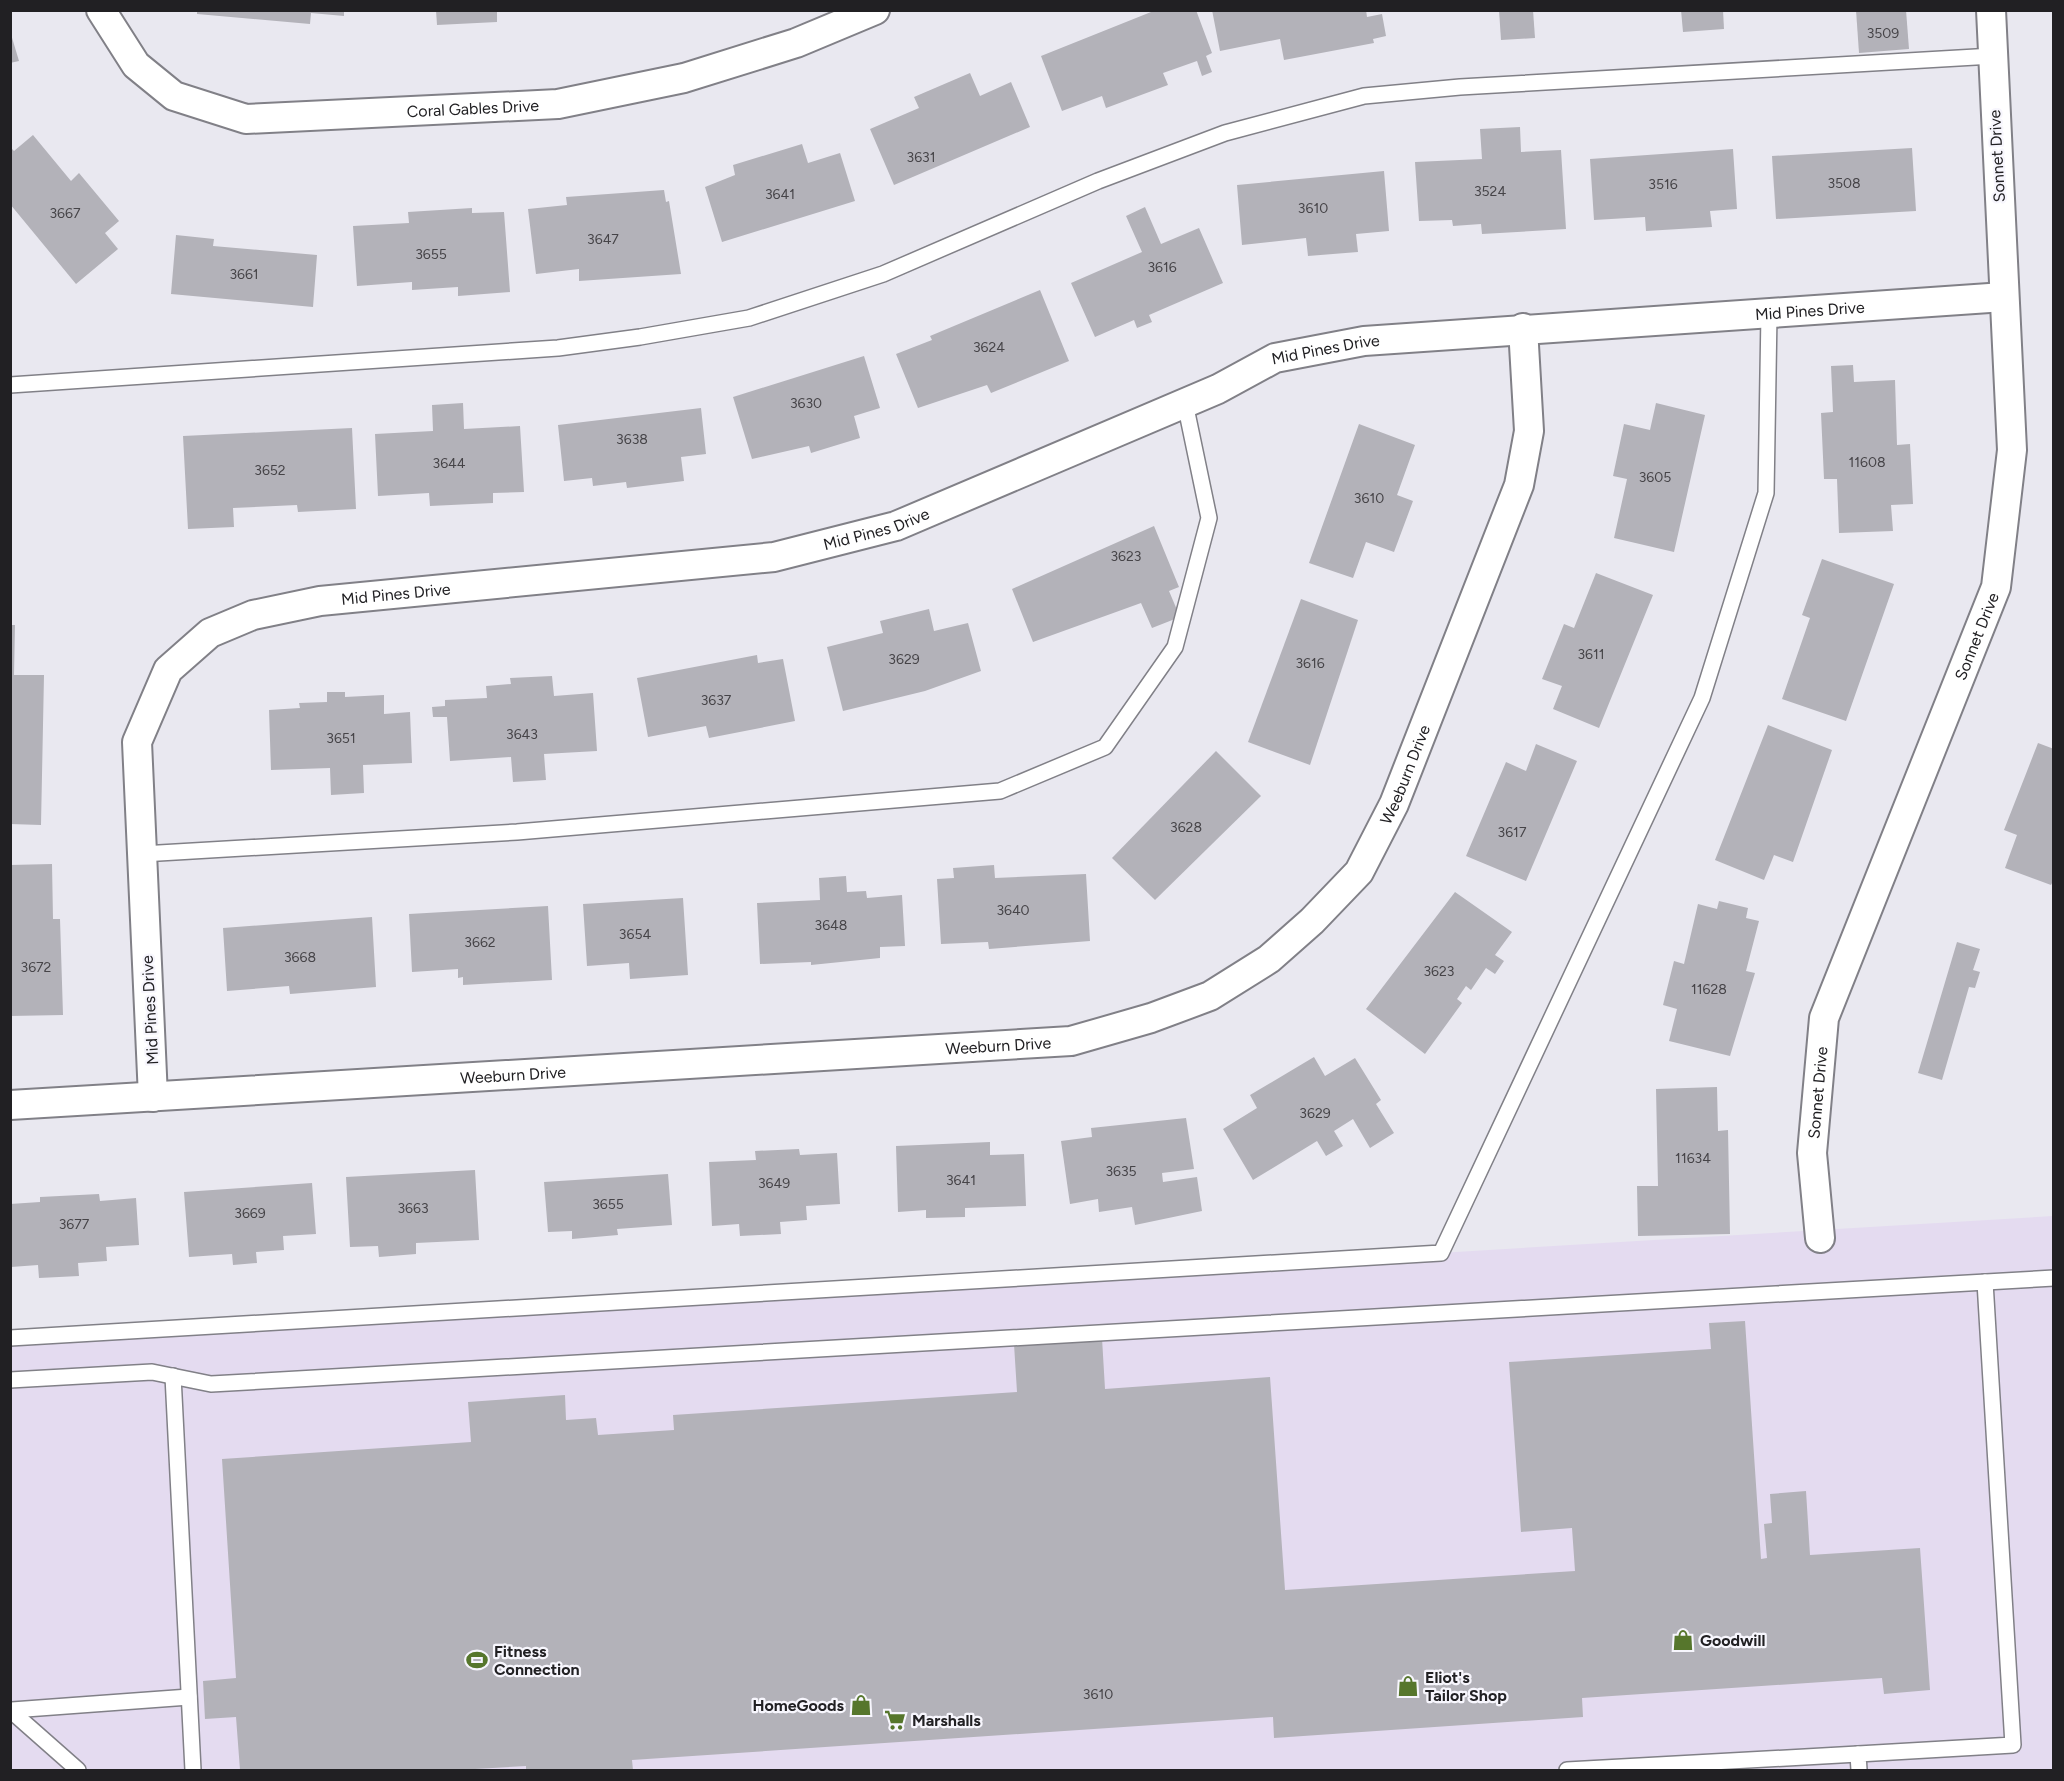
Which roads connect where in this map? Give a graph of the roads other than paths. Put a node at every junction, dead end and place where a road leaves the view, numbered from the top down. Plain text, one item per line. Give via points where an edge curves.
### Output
1 (102, 10) edge
2 (875, 10) edge
3 (1991, 10) edge
4 (1993, 56) junction
5 (2004, 297) junction
6 (1769, 314) junction
7 (1523, 328) junction
8 (10, 385) edge
9 (1185, 403) junction
10 (142, 854) junction
11 (153, 1097) junction
12 (10, 1105) edge
13 (1820, 1238) dead end
14 (2054, 1278) edge
15 (1985, 1282) junction
16 (10, 1338) edge
17 (173, 1376) junction
18 (10, 1380) edge
19 (189, 1697) junction
20 (11, 1710) edge
21 (1858, 1754) junction
22 (78, 1770) edge
23 (193, 1770) edge
24 (1567, 1770) edge
25 (1859, 1770) edge

1 - 2 street, Coral Gables Drive via 136,65 174,96 246,119 558,104 684,78 796,44
3 - 4 street, Sonnet Drive
4 - 5 street, Sonnet Drive
4 - 8 lane via 1364,96 1225,134 1098,181 883,274 749,318 558,348
5 - 6 street, Mid Pines Drive
5 - 13 street, Sonnet Drive via 2012,450 1996,587 1824,1018 1812,1153
6 - 7 street, Mid Pines Drive
6 - 16 lane via 1766,493 1702,698 1441,1253
7 - 9 street, Mid Pines Drive via 1364,341 1275,358
7 - 11 street, Weeburn Drive via 1529,431 1519,485 1394,804 1359,872 1269,959 1210,996 1071,1041
9 - 10 street, Mid Pines Drive via 896,526 774,557 320,601 253,615 210,633 168,670 137,742
9 - 10 lane via 1209,518 1175,647 1105,747 1000,791 517,832
10 - 11 street, Mid Pines Drive
11 - 12 street, Weeburn Drive
14 - 15 lane
15 - 17 lane via 211,1384
15 - 21 lane via 2013,1745
17 - 18 lane via 152,1372
17 - 19 lane
19 - 20 lane
19 - 23 lane
20 - 22 lane
21 - 24 lane
21 - 25 lane

